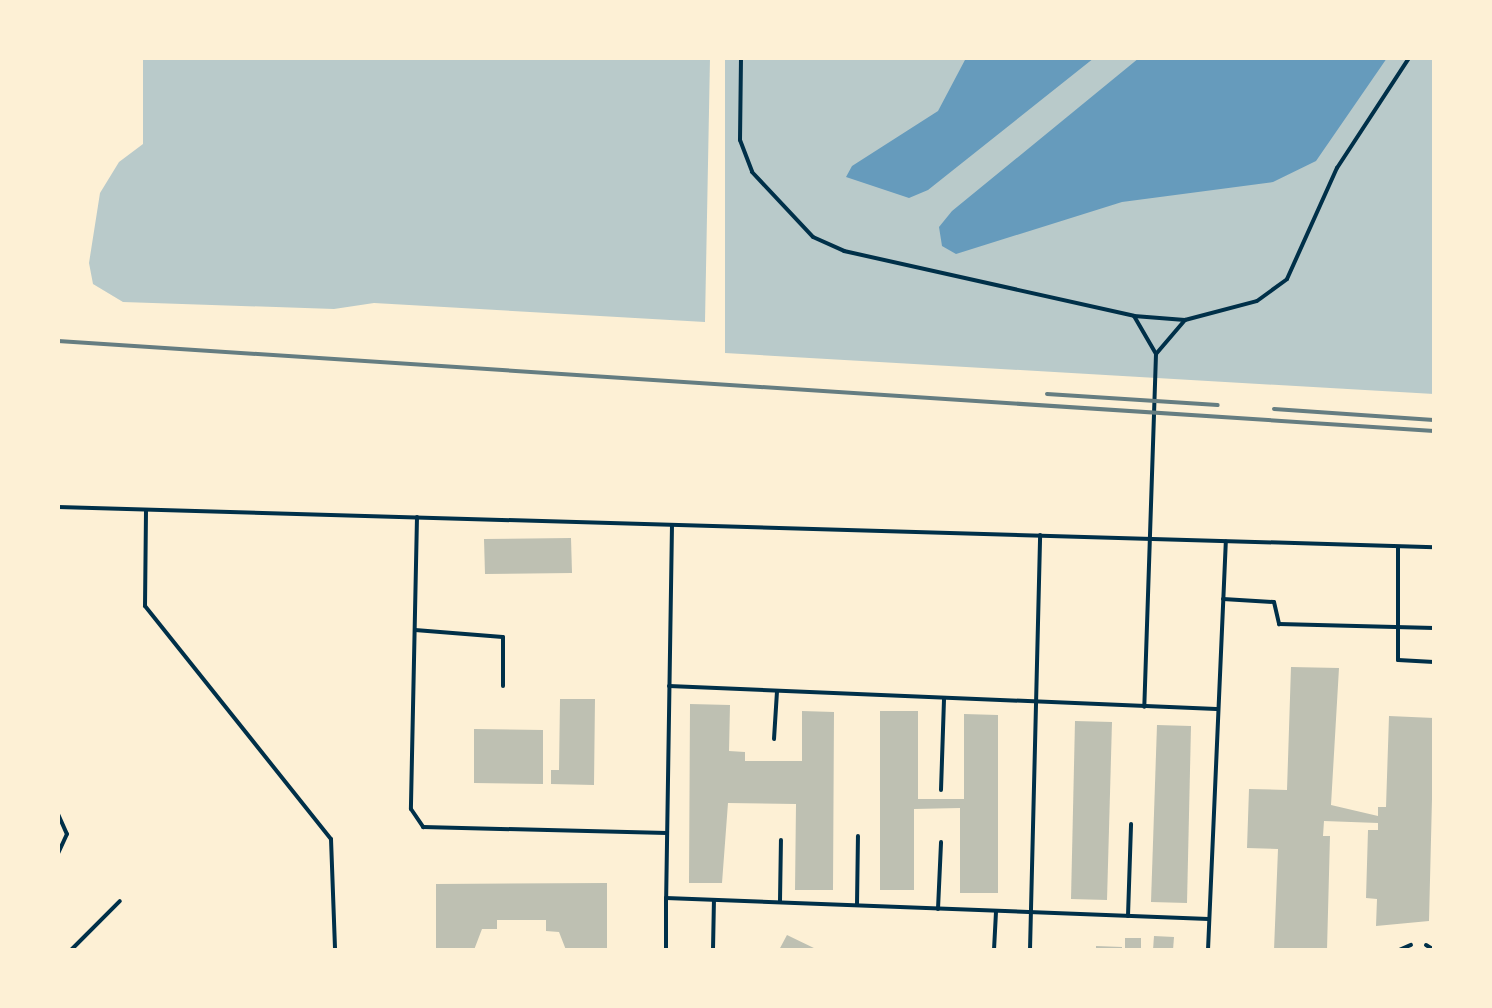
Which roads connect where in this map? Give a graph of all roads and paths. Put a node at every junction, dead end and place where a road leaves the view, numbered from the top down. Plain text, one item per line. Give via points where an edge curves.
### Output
1 (741, 58) edge
2 (1409, 58) edge
3 (1134, 316) junction
4 (1185, 320) junction
5 (1156, 354) junction
6 (58, 507) edge
7 (146, 510) junction
8 (417, 517) junction
9 (672, 525) junction
10 (1040, 535) junction
11 (1148, 538) junction
12 (1226, 541) junction
13 (1398, 546) junction
14 (1434, 547) edge
15 (1223, 599) junction
16 (1397, 626) junction
17 (1434, 628) edge
18 (415, 630) junction
19 (1434, 662) edge
20 (503, 686) dead end
21 (669, 686) junction
22 (777, 691) junction
23 (944, 698) junction
24 (1036, 702) junction
25 (1144, 707) junction
26 (1217, 709) junction
27 (774, 739) dead end
28 (941, 790) dead end
29 (58, 814) edge
30 (1131, 824) dead end
31 (667, 833) junction
32 (858, 836) dead end
33 (781, 840) dead end
34 (941, 842) dead end
35 (58, 853) edge
36 (666, 898) junction
37 (714, 900) junction
38 (120, 901) dead end
39 (780, 903) junction
40 (857, 905) junction
41 (938, 909) junction
42 (996, 911) junction
43 (1029, 913) junction
44 (1128, 916) junction
45 (1209, 919) junction
46 (1411, 945) dead end
47 (1426, 945) dead end
48 (71, 950) edge
49 (335, 950) edge
50 (666, 950) edge
51 (713, 950) edge
52 (994, 950) edge
53 (1030, 950) edge
54 (1208, 950) edge
55 (1399, 950) edge
56 (1434, 950) edge

1 - 3 lane via 740,140 752,172 813,237 844,251
2 - 4 lane via 1337,168 1287,279 1257,301
3 - 4 lane
3 - 5 lane
4 - 5 lane
5 - 11 lane
6 - 7 lane
7 - 8 lane
7 - 49 lane via 145,606 331,839
8 - 9 lane
8 - 18 lane
9 - 10 lane
9 - 21 lane
10 - 11 lane
10 - 24 lane
11 - 12 lane
11 - 25 lane
12 - 13 lane
12 - 15 lane
13 - 14 lane
13 - 16 lane
15 - 16 lane via 1274,602 1279,624
15 - 26 lane
16 - 17 lane
16 - 19 lane via 1398,660
18 - 20 lane via 503,637
18 - 31 lane via 411,809 423,827
21 - 22 lane
21 - 31 lane
22 - 23 lane
22 - 27 lane
23 - 24 lane
23 - 28 lane
24 - 25 lane
24 - 43 lane
25 - 26 lane
26 - 45 lane
29 - 35 lane via 67,834
30 - 44 lane
31 - 36 lane
32 - 40 lane
33 - 39 lane
34 - 41 lane
36 - 37 lane
36 - 50 lane
37 - 39 lane
37 - 51 lane
38 - 48 lane
39 - 40 lane
40 - 41 lane
41 - 42 lane
42 - 43 lane
42 - 52 lane
43 - 44 lane
43 - 53 lane
44 - 45 lane
45 - 54 lane
46 - 55 lane
47 - 56 lane

